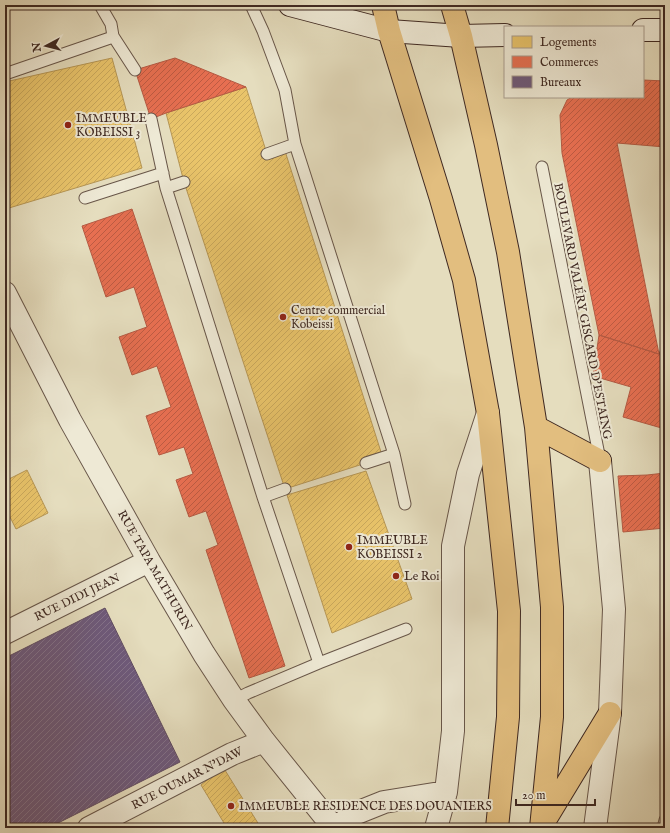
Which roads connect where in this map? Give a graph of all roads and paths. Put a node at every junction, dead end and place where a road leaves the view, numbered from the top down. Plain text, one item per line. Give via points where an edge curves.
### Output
1 (100, 5) edge
2 (251, 5) edge
3 (290, 5) edge
4 (383, 5) edge
5 (452, 5) edge
6 (644, 30) edge
7 (665, 30) edge
8 (389, 31) junction
9 (504, 35) edge
10 (113, 36) junction
11 (461, 36) junction
12 (135, 70) dead end
13 (5, 74) edge
14 (151, 119) dead end
15 (295, 144) junction
16 (267, 154) dead end
17 (542, 167) dead end
18 (163, 173) junction
19 (184, 182) dead end
20 (166, 188) junction
21 (85, 198) dead end
22 (5, 294) edge
23 (488, 413) junction
24 (536, 427) junction
25 (394, 454) junction
26 (600, 461) junction
27 (366, 463) dead end
28 (285, 489) dead end
29 (263, 497) junction
30 (405, 504) dead end
31 (149, 561) junction
32 (406, 629) dead end
33 (5, 633) edge
34 (319, 664) junction
35 (234, 700) junction
36 (610, 713) junction
37 (264, 741) junction
38 (446, 792) junction
39 (665, 820) edge
40 (541, 827) edge
41 (90, 828) edge
42 (335, 828) edge
43 (436, 828) edge
44 (497, 828) edge
45 (595, 828) edge
46 (663, 828) edge

1 - 10 lane
2 - 15 lane via 285,90
3 - 8 street
4 - 8 main road
5 - 11 main road
6 - 7 street
8 - 11 street
8 - 23 main road via 464,280
9 - 11 street
10 - 12 lane
10 - 13 lane
11 - 24 main road via 511,270
14 - 18 lane
15 - 16 lane
15 - 25 lane
17 - 26 lane, BOULEVARD VALÉRY GISCARD D'ESTAING
18 - 20 lane
18 - 21 lane
19 - 20 lane
20 - 29 lane
22 - 31 street, RUE TAPA MATHURIN via 70,420
23 - 38 street via 468,474 453,546 453,731
23 - 44 main road via 509,611 508,717
24 - 26 main road
24 - 40 main road via 552,606 552,717
25 - 27 lane
25 - 30 lane
26 - 36 street via 614,609
28 - 29 lane
29 - 34 lane
31 - 33 street, RUE DIDI JEAN
31 - 35 street, RUE TAPA MATHURIN
32 - 34 lane
34 - 35 lane
35 - 37 street, RUE TAPA MATHURIN
36 - 40 main road
36 - 45 street
37 - 41 street, RUE OUMAR N'DAW via 232,754
37 - 42 street, RUE TAPA MATHURIN
38 - 42 street, RUE TAPA MATHURIN via 384,802 354,814
38 - 43 street
39 - 46 lane

